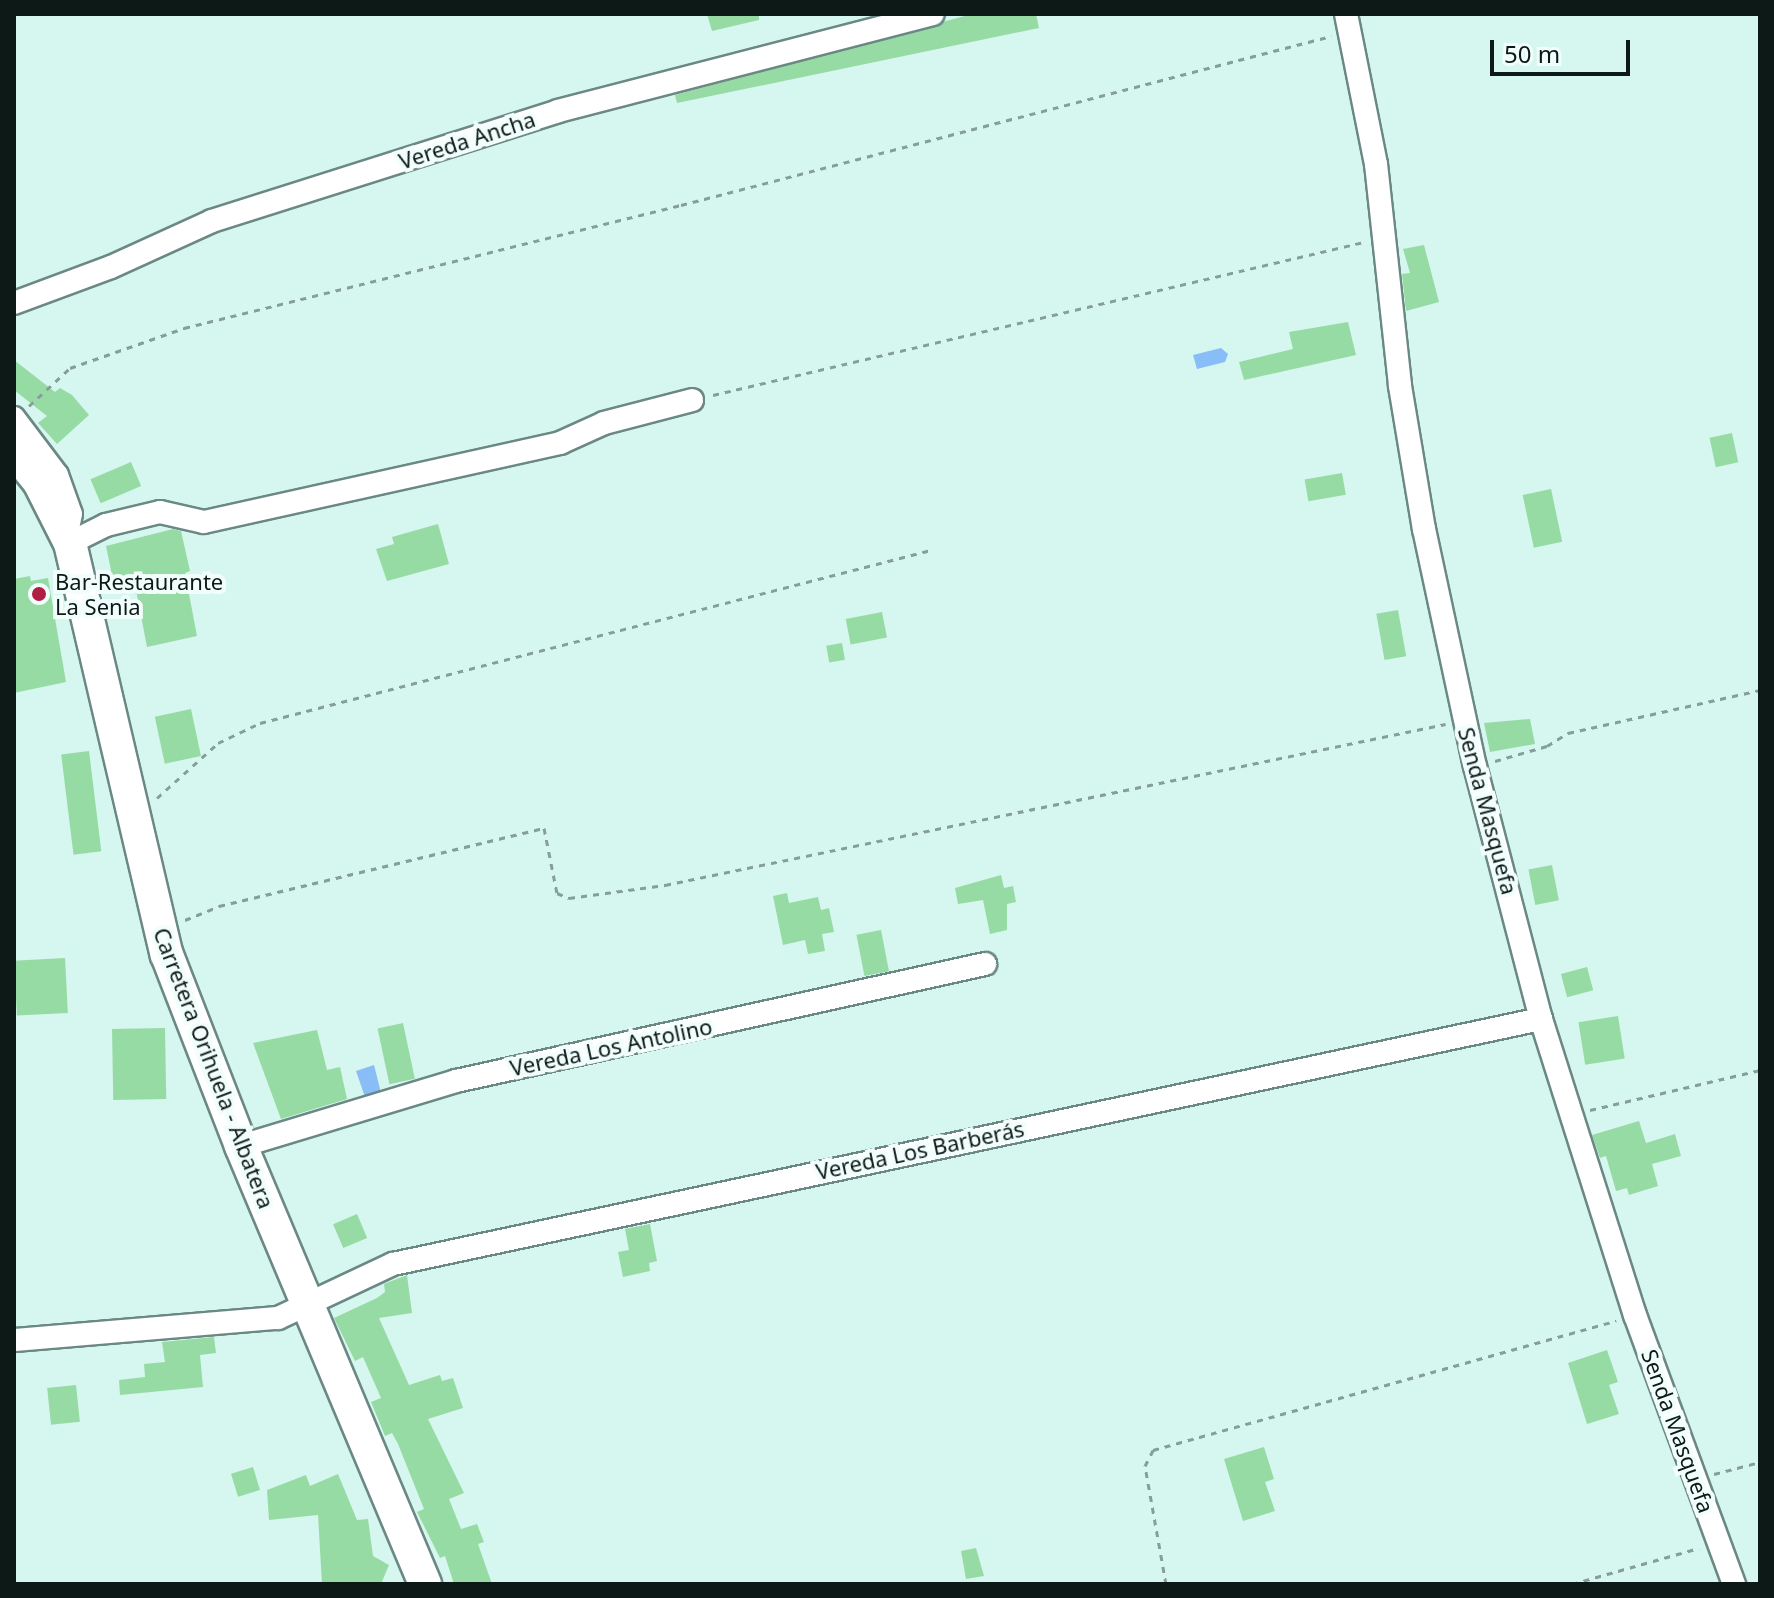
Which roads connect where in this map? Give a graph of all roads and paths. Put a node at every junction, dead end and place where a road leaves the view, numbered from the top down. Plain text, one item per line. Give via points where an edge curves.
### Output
1 (933, 14) edge
2 (1346, 23) edge
3 (1383, 237) junction
4 (14, 303) edge
5 (692, 400) joint
6 (14, 419) edge
7 (14, 451) edge
8 (69, 538) junction
9 (931, 550) dead end
10 (1760, 690) edge
11 (1464, 720) junction
12 (1475, 766) junction
13 (131, 816) junction
14 (159, 930) junction
15 (985, 964) dead end
16 (1541, 1019) junction
17 (1760, 1070) edge
18 (1571, 1115) junction
19 (241, 1146) junction
20 (308, 1305) junction
21 (1635, 1315) junction
22 (14, 1340) edge
23 (1760, 1462) edge
24 (1695, 1478) junction
25 (1718, 1542) junction
26 (425, 1584) edge
27 (1166, 1584) edge
28 (1572, 1584) edge
29 (1734, 1584) edge

1 - 4 street, Vereda Ancha via 558,111 212,221
2 - 3 street, Senda Masquefa via 1376,164
2 - 6 path via 681,205 184,328 70,368
3 - 5 path
3 - 11 street, Senda Masquefa via 1424,529
5 - 8 street via 604,423 560,443 204,522 160,512
6 - 8 street via 57,475 71,514
7 - 8 main road, Carretera Orihuela - Albatera
8 - 13 main road, Carretera Orihuela - Albatera
9 - 13 path via 260,723 218,743 173,786
10 - 12 path via 1568,733 1547,746
11 - 12 street, Senda Masquefa
11 - 14 path via 681,882 569,898 557,893 544,828 219,906
12 - 16 street, Senda Masquefa
13 - 14 main road, Carretera Orihuela - Albatera
14 - 19 main road, Carretera Orihuela - Albatera
15 - 19 street, Vereda Los Antolino via 456,1081
16 - 18 street, Senda Masquefa
16 - 20 street, Vereda Los Barberás via 393,1264
17 - 18 path
18 - 21 street, Senda Masquefa
19 - 20 main road, Carretera Orihuela - Albatera
20 - 22 street, Vereda Los Barberás via 278,1318
20 - 26 main road, Carretera Orihuela - Albatera
21 - 24 street, Senda Masquefa
21 - 27 path via 1153,1450 1145,1466
23 - 24 path
24 - 25 street, Senda Masquefa
25 - 28 path
25 - 29 street, Senda Masquefa

